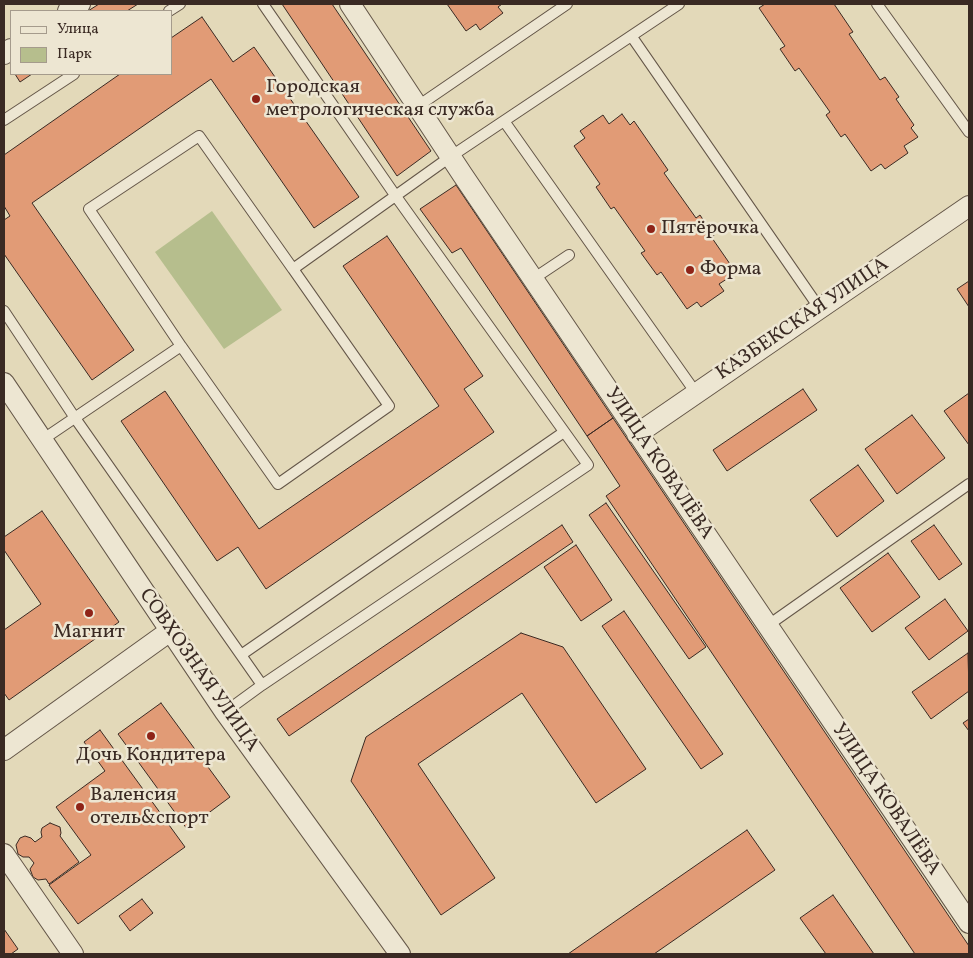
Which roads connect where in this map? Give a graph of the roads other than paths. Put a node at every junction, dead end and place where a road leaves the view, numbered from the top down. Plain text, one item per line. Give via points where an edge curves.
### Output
1 (264, 4) edge
2 (350, 4) edge
3 (567, 4) edge
4 (679, 4) edge
5 (877, 4) edge
6 (632, 37) junction
7 (72, 75) edge
8 (418, 106) junction
9 (4, 120) edge
10 (504, 121) junction
11 (969, 132) edge
12 (450, 157) junction
13 (395, 195) junction
14 (969, 206) edge
15 (569, 255) dead end
16 (293, 269) junction
17 (532, 279) junction
18 (820, 309) junction
19 (4, 311) edge
20 (181, 346) junction
21 (4, 383) edge
22 (696, 393) junction
23 (75, 418) junction
24 (564, 432) junction
25 (637, 434) junction
26 (42, 440) junction
27 (969, 484) edge
28 (767, 626) junction
29 (170, 631) junction
30 (241, 655) junction
31 (262, 685) junction
32 (225, 712) junction
33 (4, 750) edge
34 (4, 854) edge
35 (969, 923) edge
36 (73, 954) edge
37 (400, 954) edge

1 - 13 lane
2 - 8 street, УЛИЦА КОВАЛЁВА
3 - 8 lane
4 - 6 lane
5 - 11 lane
6 - 10 lane
6 - 18 lane
7 - 9 lane
8 - 12 street, УЛИЦА КОВАЛЁВА
10 - 12 lane
10 - 22 lane
12 - 13 lane
12 - 17 street, УЛИЦА КОВАЛЁВА
13 - 16 lane
13 - 24 lane
14 - 18 street, КАЗБЕКСКАЯ УЛИЦА
15 - 17 lane
16 - 20 lane via 198,136 90,209
16 - 20 lane via 389,406 278,484
17 - 25 street, УЛИЦА КОВАЛЁВА
18 - 22 street, КАЗБЕКСКАЯ УЛИЦА
19 - 23 lane
20 - 23 lane
21 - 26 street, СОВХОЗНАЯ УЛИЦА
22 - 25 street, КАЗБЕКСКАЯ УЛИЦА
23 - 26 lane
23 - 30 lane
24 - 30 lane
24 - 31 lane via 588,465
25 - 28 street, УЛИЦА КОВАЛЁВА
26 - 29 street, СОВХОЗНАЯ УЛИЦА
27 - 28 lane
28 - 35 street, УЛИЦА КОВАЛЁВА
29 - 32 street, СОВХОЗНАЯ УЛИЦА
29 - 33 street
30 - 31 lane
31 - 32 lane
32 - 37 street, СОВХОЗНАЯ УЛИЦА
34 - 36 street

